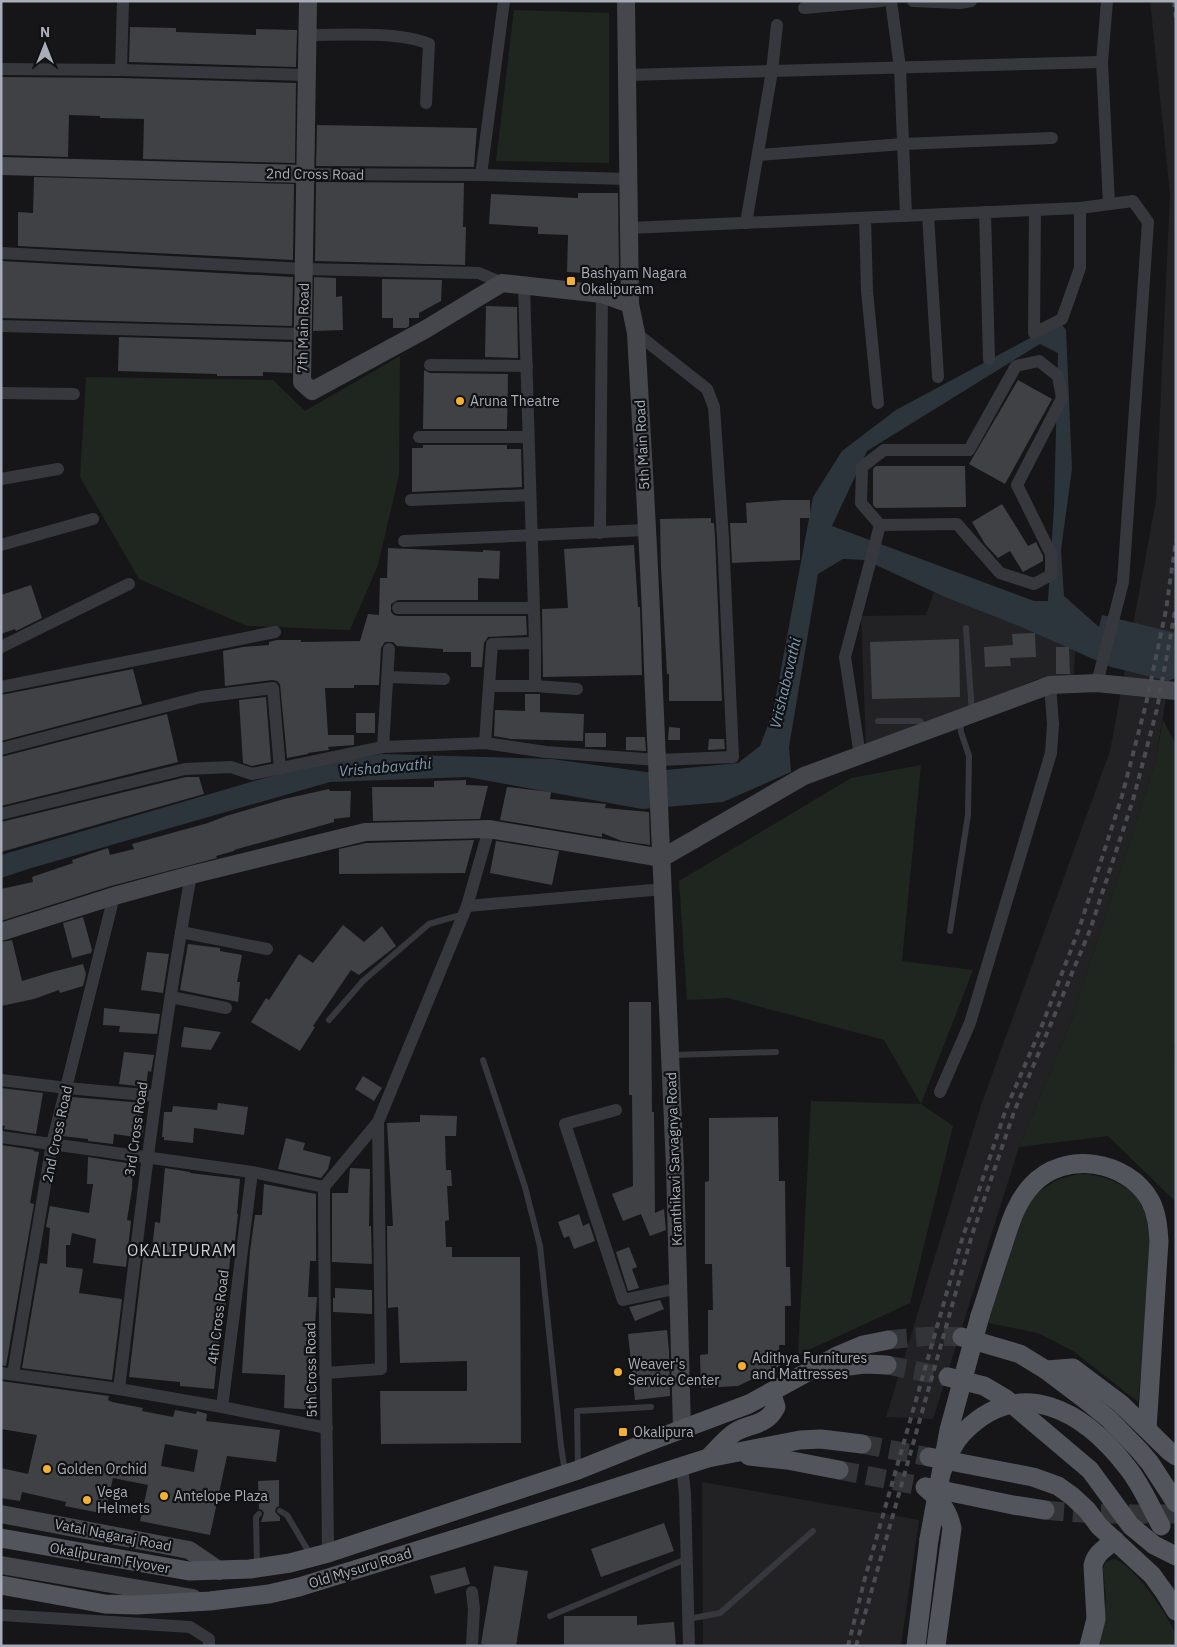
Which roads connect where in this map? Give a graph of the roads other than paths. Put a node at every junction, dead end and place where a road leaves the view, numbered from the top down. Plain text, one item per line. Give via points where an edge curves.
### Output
1 (123, 1) edge
2 (308, 1) edge
3 (504, 1) edge
4 (626, 1) edge
5 (882, 1) edge
6 (891, 1) edge
7 (913, 1) edge
8 (1107, 1) edge
9 (963, 2) edge
10 (804, 8) dead end
11 (777, 25) dead end
12 (308, 35) junction
13 (1102, 62) junction
14 (900, 68) junction
15 (1, 69) edge
16 (121, 70) junction
17 (772, 71) junction
18 (307, 75) junction
19 (627, 75) junction
20 (426, 103) dead end
21 (1052, 138) dead end
22 (903, 144) junction
23 (758, 155) junction
24 (1, 166) edge
25 (306, 174) junction
26 (480, 175) junction
27 (630, 179) junction
28 (1109, 204) junction
29 (1080, 208) junction
30 (1035, 210) junction
31 (984, 212) junction
32 (928, 215) junction
33 (906, 216) junction
34 (865, 218) junction
35 (746, 223) junction
36 (630, 228) junction
37 (1, 253) edge
38 (304, 269) junction
39 (502, 283) junction
40 (524, 286) junction
41 (602, 294) junction
42 (630, 304) junction
43 (1, 326) edge
44 (636, 333) junction
45 (303, 334) junction
46 (989, 359) dead end
47 (430, 365) dead end
48 (527, 366) junction
49 (938, 377) dead end
50 (1, 393) edge
51 (74, 394) dead end
52 (878, 403) dead end
53 (420, 437) dead end
54 (528, 437) junction
55 (58, 469) dead end
56 (1, 479) edge
57 (530, 495) junction
58 (411, 500) dead end
59 (92, 519) dead end
60 (880, 525) junction
61 (646, 530) junction
62 (600, 533) junction
63 (531, 536) junction
64 (404, 541) dead end
65 (1, 545) edge
66 (129, 584) dead end
67 (398, 608) dead end
68 (533, 608) junction
69 (966, 628) dead end
70 (275, 632) dead end
71 (535, 642) junction
72 (1, 647) edge
73 (389, 649) dead end
74 (388, 676) junction
75 (444, 679) dead end
76 (1097, 683) junction
77 (1050, 685) junction
78 (489, 686) junction
79 (535, 686) junction
80 (1, 687) edge
81 (577, 689) dead end
82 (1176, 691) edge
83 (966, 716) junction
84 (878, 722) dead end
85 (927, 731) junction
86 (485, 743) junction
87 (383, 747) junction
88 (1, 749) edge
89 (860, 756) junction
90 (658, 760) junction
91 (280, 769) junction
92 (1, 814) edge
93 (489, 829) junction
94 (662, 858) junction
95 (191, 875) junction
96 (664, 889) junction
97 (114, 896) junction
98 (464, 912) junction
99 (1, 932) edge
100 (181, 932) junction
101 (950, 932) dead end
102 (267, 949) dead end
103 (171, 997) junction
104 (226, 1008) dead end
105 (329, 1020) dead end
106 (776, 1052) dead end
107 (671, 1055) junction
108 (483, 1060) dead end
109 (1, 1080) edge
110 (66, 1088) junction
111 (940, 1092) dead end
112 (156, 1096) junction
113 (616, 1110) dead end
114 (378, 1122) junction
115 (1, 1137) edge
116 (52, 1144) junction
117 (147, 1158) junction
118 (252, 1172) junction
119 (324, 1187) junction
120 (678, 1288) junction
121 (962, 1337) tunnel mouth
122 (888, 1340) tunnel mouth
123 (887, 1364) tunnel mouth
124 (1046, 1370) junction
125 (325, 1372) junction
126 (805, 1372) junction
127 (7, 1373) edge
128 (948, 1377) tunnel mouth
129 (119, 1389) junction
130 (771, 1392) junction
131 (222, 1407) junction
132 (651, 1407) dead end
133 (327, 1428) junction
134 (682, 1429) junction
135 (1147, 1429) junction
136 (862, 1444) tunnel mouth
137 (1172, 1453) edge
138 (708, 1458) junction
139 (935, 1464) junction
140 (682, 1466) junction
141 (839, 1470) tunnel mouth
142 (572, 1472) junction
143 (1176, 1503) edge
144 (1045, 1510) tunnel mouth
145 (280, 1511) dead end
146 (1, 1514) edge
147 (259, 1514) dead end
148 (813, 1531) dead end
149 (1, 1538) edge
150 (1115, 1540) junction
151 (320, 1555) junction
152 (1176, 1556) edge
153 (686, 1559) junction
154 (1, 1565) edge
155 (257, 1568) junction
156 (220, 1571) junction
157 (1, 1585) edge
158 (472, 1592) dead end
159 (210, 1601) junction
160 (1176, 1611) edge
161 (1, 1616) edge
162 (550, 1616) dead end
163 (688, 1619) junction
164 (209, 1646) edge
165 (472, 1646) edge
166 (689, 1646) edge
167 (916, 1646) edge
168 (936, 1646) edge
169 (1089, 1646) edge

1 - 16 street
2 - 12 street, 7th Main Road
3 - 26 street
4 - 19 street, 5th Main Road
5 - 10 street
6 - 14 street
7 - 9 street
8 - 13 street
11 - 17 street
12 - 18 street, 7th Main Road
12 - 20 street via 417,39 429,44
13 - 14 street
13 - 28 street
14 - 17 street
14 - 22 street
15 - 16 street
16 - 18 street
17 - 19 street
17 - 23 street
18 - 25 street, 7th Main Road
19 - 27 street, 5th Main Road
21 - 22 street
22 - 23 street
22 - 33 street
23 - 35 street
24 - 25 street, 2nd Cross Road
25 - 26 street, 2nd Cross Road
25 - 38 street, 7th Main Road
26 - 27 street, 2nd Cross Road
27 - 36 street, 5th Main Road
28 - 29 street
28 - 76 street via 1134,202 1148,222 1123,582
29 - 30 street
29 - 30 street via 1080,268 1062,319 1034,333
30 - 31 street
31 - 32 street
31 - 46 street
32 - 33 street
32 - 49 street
33 - 34 street
34 - 35 street
34 - 52 street via 867,291
35 - 36 street
36 - 42 street, 5th Main Road
37 - 38 street
38 - 39 street via 479,273
38 - 45 street, 7th Main Road
39 - 40 street
39 - 45 street, 7th Main Road via 312,391 302,382
40 - 41 street
40 - 48 street
41 - 42 street
41 - 62 street
42 - 44 street, 5th Main Road
43 - 45 street
44 - 61 street, 5th Main Road
44 - 90 street via 707,389 714,407 723,538 733,757
47 - 48 street
48 - 54 street
50 - 51 street
53 - 54 street
54 - 57 street
55 - 56 street
57 - 58 street
57 - 63 street
59 - 65 street
60 - 60 street via 957,524 1000,574 1034,584 1051,576 1051,554 1017,485 1062,398 1058,376 1039,361 1016,366 969,450 884,450 862,467 861,503
60 - 89 street via 845,657
61 - 62 street
61 - 90 street, 5th Main Road
62 - 63 street
63 - 64 street
63 - 68 street
66 - 72 street
67 - 68 street
68 - 71 street
69 - 83 lane
70 - 80 street
71 - 78 street via 492,644
71 - 79 street
73 - 74 street
74 - 75 street
74 - 87 street
76 - 77 street
76 - 82 street
77 - 83 street
77 - 111 street via 1051,753 970,1023
78 - 79 street
78 - 86 street
79 - 81 street
83 - 85 street
83 - 101 lane via 961,732 969,756 968,815
84 - 85 lane via 920,721
85 - 89 street
86 - 87 street
86 - 90 street via 546,752
87 - 91 street
88 - 91 street via 201,697 273,688
89 - 94 street via 804,776
90 - 94 street, 5th Main Road
91 - 92 street via 252,774 230,767 185,769
93 - 94 street
93 - 95 street via 365,832
93 - 98 street
94 - 96 street, 5th Main Road
95 - 97 street
95 - 100 street, 3rd Cross Road
96 - 98 street
96 - 107 street, Kranthikavi Sarvagnya Road
97 - 99 street
97 - 110 street, 2nd Cross Road
98 - 105 lane via 429,924 362,981
98 - 114 street
100 - 102 street
100 - 103 street, 3rd Cross Road
103 - 104 street
103 - 112 street, 3rd Cross Road
106 - 107 lane
107 - 120 street, Kranthikavi Sarvagnya Road
108 - 142 lane via 525,1187 540,1246 561,1446
109 - 110 street
110 - 112 street
110 - 116 street, 2nd Cross Road
112 - 117 street, 3rd Cross Road
113 - 120 street via 565,1124 623,1300
114 - 119 street
114 - 125 street via 381,1369
115 - 116 street
116 - 117 street
116 - 127 street, 2nd Cross Road
117 - 118 street
117 - 129 street, 3rd Cross Road
118 - 119 street
118 - 131 street, 4th Cross Road
119 - 125 street, 5th Cross Road
120 - 134 street, Kranthikavi Sarvagnya Road
121 - 124 main road via 1020,1354
122 - 126 main road, Old Mysuru Road via 864,1345
123 - 126 main road
124 - 135 main road via 1073,1368 1121,1404
124 - 143 main road via 1125,1434 1150,1463
125 - 133 street, 5th Cross Road
126 - 130 main road, Old Mysuru Road
127 - 129 street
128 - 152 main road via 984,1386 1006,1398 1090,1470 1131,1526 1154,1545
129 - 131 street
130 - 134 main road, Old Mysuru Road via 749,1404
130 - 138 main road via 776,1407 773,1415 737,1431
131 - 133 street
132 - 142 lane via 578,1411
133 - 151 street, 5th Cross Road
134 - 142 main road, Old Mysuru Road
135 - 137 main road
135 - 139 main road, bridge via 1160,1241 1155,1212 1141,1188 1117,1170 1101,1165 1063,1166 1045,1174 1032,1185 1011,1220 980,1316 949,1430
136 - 138 main road via 800,1440
138 - 140 main road, Old Mysuru Road
138 - 141 main road via 767,1457
139 - 150 main road via 1033,1477 1058,1486 1087,1510
139 - 152 main road, bridge via 961,1435 990,1411 1021,1402 1056,1408 1069,1414 1116,1454 1137,1481
139 - 167 main road, bridge
140 - 153 street
140 - 159 main road, Old Mysuru Road via 299,1587
142 - 151 main road, Old Mysuru Road
144 - 168 main road via 923,1486 940,1499 952,1528
145 - 151 lane
146 - 156 street, Vatal Nagaraj Road via 189,1550
147 - 155 lane via 256,1517
148 - 163 lane via 720,1613
149 - 156 main road, Okalipuram Flyover via 175,1569
150 - 160 main road via 1152,1575
150 - 169 main road via 1094,1559 1096,1619
151 - 155 main road, Old Mysuru Road
153 - 162 lane
153 - 163 street
154 - 159 street
155 - 156 main road, Old Mysuru Road
157 - 159 main road, Old Mysuru Road via 105,1604
158 - 165 street
161 - 164 street via 190,1628 209,1639
163 - 166 street

